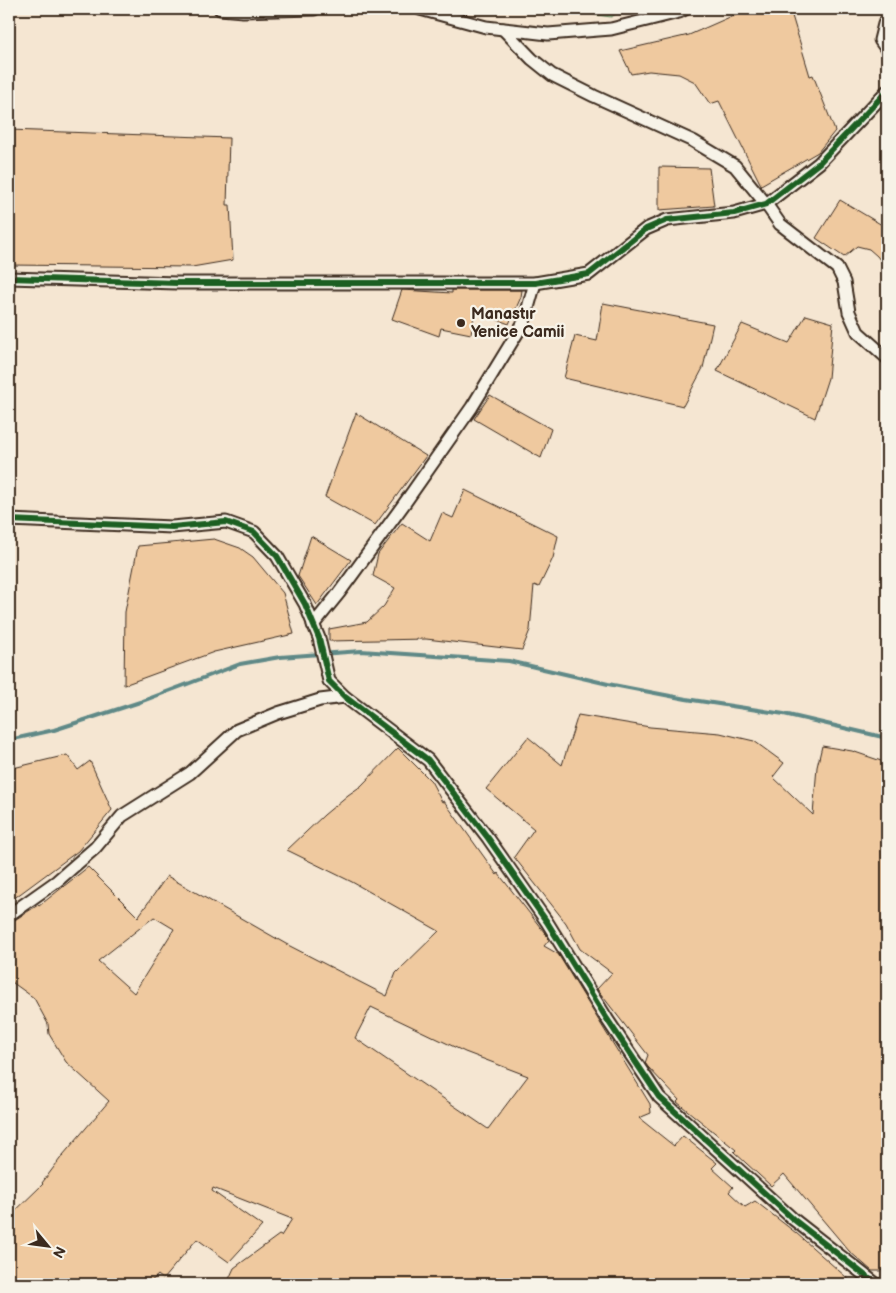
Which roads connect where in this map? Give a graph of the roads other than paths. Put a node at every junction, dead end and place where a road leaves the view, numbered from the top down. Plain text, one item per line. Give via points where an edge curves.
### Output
1 (220, 9) edge
2 (314, 9) edge
3 (420, 9) edge
4 (685, 9) edge
5 (887, 19) edge
6 (504, 29) junction
7 (887, 50) edge
8 (887, 91) edge
9 (766, 204) junction
10 (9, 278) edge
11 (535, 283) junction
12 (887, 358) edge
13 (9, 520) edge
14 (313, 625) junction
15 (346, 698) junction
16 (9, 915) edge
17 (876, 1284) edge

1 - 2 street
3 - 6 street
4 - 6 street via 611,28 548,34
5 - 7 street via 880,40
6 - 9 street via 552,75 693,141 735,166
8 - 9 street via 819,163
9 - 11 street via 734,213 667,220 646,229 589,274
9 - 12 street via 780,224 837,268 858,332
10 - 11 street via 177,283
11 - 14 street via 524,322 472,407
13 - 14 street via 172,528 226,522 254,532 276,556
14 - 15 street via 329,681
15 - 16 street via 320,700 237,730 190,773 122,816 94,848 57,881
15 - 17 street via 428,760 547,922 659,1097 793,1219

